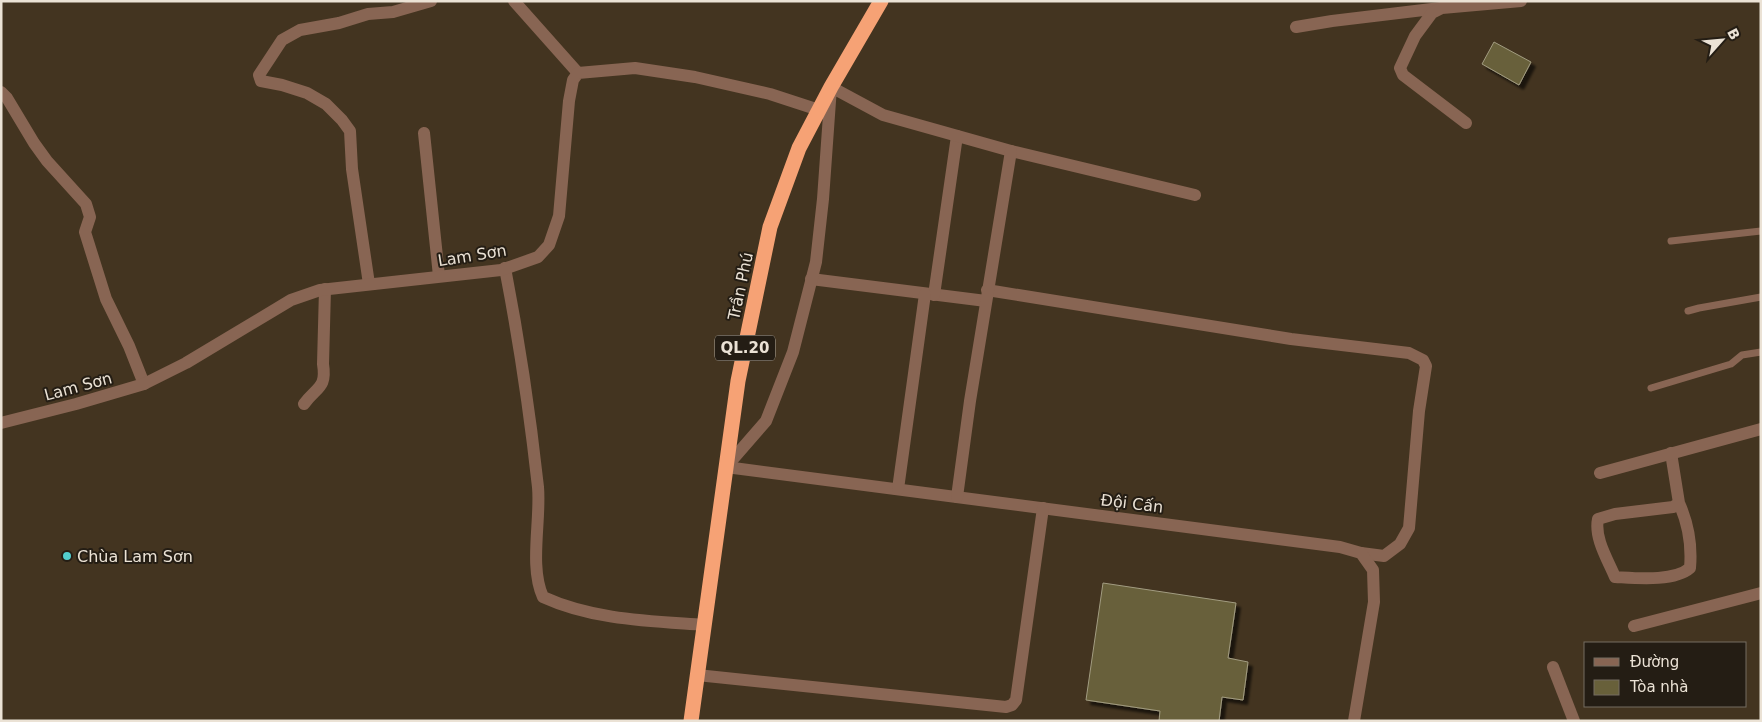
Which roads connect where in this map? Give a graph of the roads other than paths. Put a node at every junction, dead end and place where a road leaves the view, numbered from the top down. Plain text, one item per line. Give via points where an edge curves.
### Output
1 (431, 1) edge
2 (514, 1) edge
3 (882, 1) edge
4 (1520, 1) edge
5 (1442, 8) junction
6 (1296, 27) dead end
7 (578, 73) junction
8 (831, 87) junction
9 (1, 92) edge
10 (819, 110) junction
11 (1466, 123) dead end
12 (424, 134) dead end
13 (957, 136) junction
14 (1011, 151) junction
15 (1194, 195) dead end
16 (1761, 231) edge
17 (1671, 241) dead end
18 (505, 268) junction
19 (439, 276) junction
20 (811, 279) junction
21 (369, 284) junction
22 (325, 289) junction
23 (929, 294) junction
24 (987, 296) junction
25 (1761, 297) edge
26 (1688, 312) dead end
27 (1761, 352) edge
28 (144, 384) junction
29 (1651, 388) dead end
30 (304, 404) dead end
31 (1, 422) edge
32 (1761, 429) edge
33 (1671, 453) junction
34 (726, 466) junction
35 (1600, 473) dead end
36 (898, 489) junction
37 (957, 497) junction
38 (1679, 503) junction
39 (1043, 508) junction
40 (1361, 554) junction
41 (1761, 593) edge
42 (704, 626) junction
43 (1634, 626) dead end
44 (1553, 667) dead end
45 (697, 675) junction
46 (691, 721) edge
47 (1354, 721) edge
48 (1574, 721) edge

1 - 21 street via 393,12 368,14 339,24 300,30 282,40 259,75 261,81 307,93 326,104 350,131 352,169
2 - 7 street
3 - 8 highway, Trần Phú / QL.20
4 - 5 street
5 - 6 street
5 - 11 street via 1432,13 1415,36 1400,68 1403,75
7 - 10 street via 635,68 770,94
7 - 18 street, Lam Sơn via 573,80 569,101 559,216 549,245 538,257
8 - 10 highway, Trần Phú / QL.20
8 - 13 street via 883,115
8 - 20 street via 823,199
9 - 28 street via 47,161 86,204 90,218 85,232 106,299
10 - 34 highway, Trần Phú / QL.20 via 799,148 770,227 738,381
12 - 19 street
13 - 14 street
13 - 23 street
14 - 15 street
14 - 24 street
16 - 17 lane
18 - 19 street, Lam Sơn
18 - 42 street via 538,489 536,564 543,597 592,613
19 - 21 street, Lam Sơn
20 - 23 street
20 - 34 street via 793,352 766,421
21 - 22 street, Lam Sơn
22 - 28 street, Lam Sơn via 291,300
22 - 30 street via 325,376 320,389
23 - 24 street
23 - 36 street
24 - 37 street
24 - 40 street, Đội Cấn via 1409,353 1423,360 1426,366 1409,528 1400,544 1384,556
25 - 26 lane
27 - 29 lane via 1742,355 1730,364
28 - 31 street, Lam Sơn
32 - 33 street
33 - 35 street
33 - 38 street
34 - 36 street, Đội Cấn
34 - 42 highway, Trần Phú / QL.20
36 - 37 street, Đội Cấn
37 - 39 street, Đội Cấn
38 - 38 street via 1673,507 1598,519 1599,538 1615,577 1673,576 1690,568 1688,536
39 - 40 street, Đội Cấn via 1340,546
39 - 45 street via 1016,700 1012,705
40 - 47 street via 1373,570 1374,602
41 - 43 street
42 - 45 highway, Trần Phú / QL.20
44 - 48 street
45 - 46 highway, Trần Phú / QL.20

